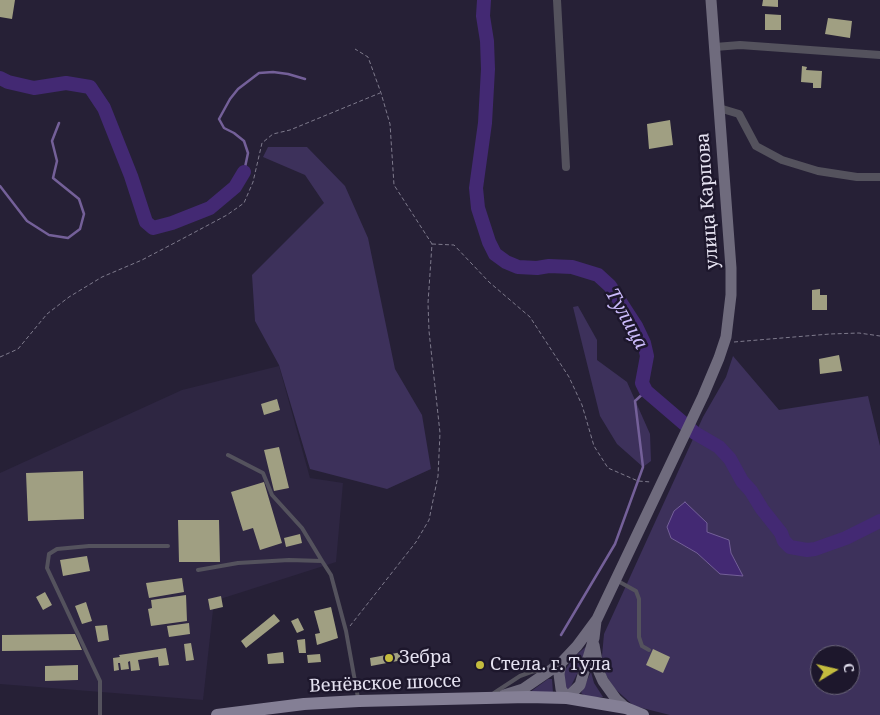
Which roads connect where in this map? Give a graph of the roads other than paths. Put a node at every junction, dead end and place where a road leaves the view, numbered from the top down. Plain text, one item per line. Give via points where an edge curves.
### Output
1 (557, 0) edge
2 (711, 0) edge
3 (715, 47) junction
4 (880, 55) edge
5 (719, 108) junction
6 (566, 167) dead end
7 (880, 177) edge
8 (228, 455) dead end
9 (168, 546) dead end
10 (322, 561) junction
11 (198, 570) dead end
12 (616, 580) junction
13 (597, 620) junction
14 (594, 638) junction
15 (649, 650) dead end
16 (558, 666) junction
17 (486, 698) junction
18 (567, 698) junction
19 (359, 701) junction
20 (626, 708) junction
21 (243, 714) edge
22 (100, 715) edge
23 (217, 715) edge
24 (643, 715) edge

1 - 6 street
2 - 3 main road, улица Карпова
3 - 4 street via 740,45
3 - 5 main road, улица Карпова
5 - 7 street via 739,114 756,146 782,160 818,171
5 - 12 main road, улица Карпова via 731,268 726,337 703,396
8 - 10 lane via 263,473 275,500 302,528
9 - 22 lane via 88,546 49,554 47,568 100,681
10 - 11 lane via 238,563
10 - 19 lane via 331,575 346,631
12 - 13 main road, улица Карпова
12 - 15 lane via 636,591 639,637 642,646
13 - 14 main road
13 - 16 main road
14 - 18 main road via 580,685
14 - 20 main road via 603,681
16 - 17 main road via 523,689
16 - 18 main road via 561,689
17 - 18 main road, Венёвское шоссе
17 - 19 main road, Венёвское шоссе
18 - 20 main road, Венёвское шоссе
19 - 21 main road, Венёвское шоссе via 304,704
20 - 24 main road, Венёвское шоссе
21 - 23 main road, Венёвское шоссе

